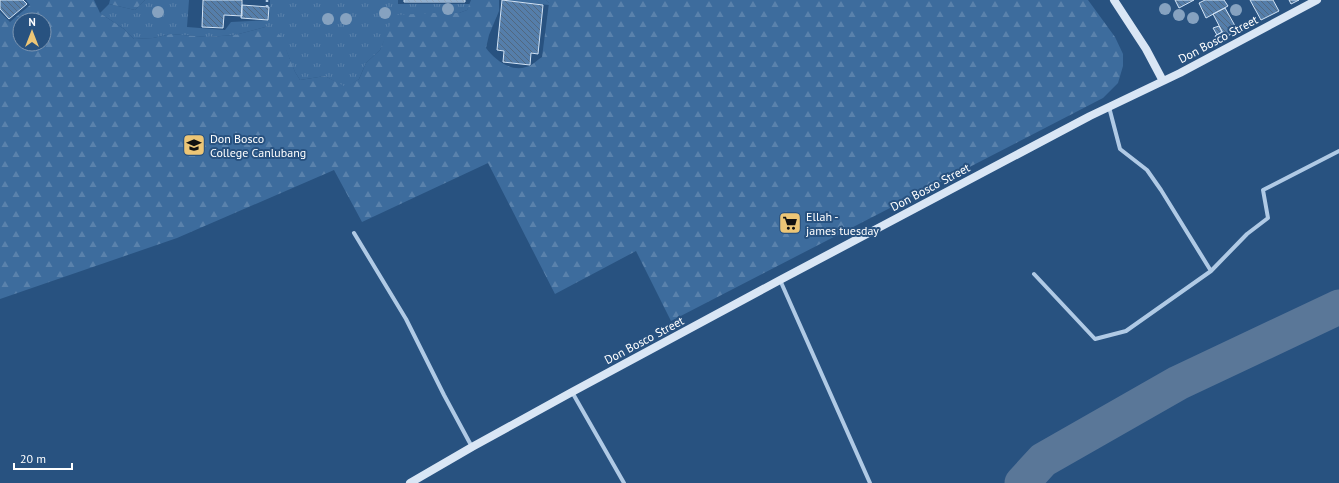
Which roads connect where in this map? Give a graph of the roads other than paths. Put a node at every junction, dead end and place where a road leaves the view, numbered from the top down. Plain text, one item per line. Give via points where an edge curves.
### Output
1 (1114, 0) edge
2 (1317, 0) edge
3 (1163, 81) junction
4 (1108, 106) junction
5 (1339, 150) edge
6 (354, 233) dead end
7 (1211, 271) junction
8 (1034, 274) dead end
9 (780, 280) junction
10 (572, 392) junction
11 (472, 447) junction
12 (410, 483) edge
13 (624, 483) edge
14 (870, 483) edge

1 - 3 street
2 - 3 street, Don Bosco Street
3 - 4 street, Don Bosco Street
4 - 7 street via 1120,149 1147,170
4 - 9 street, Don Bosco Street
5 - 7 street via 1263,190 1268,218 1247,234
6 - 11 street via 406,319
7 - 8 street via 1126,332 1095,339
9 - 10 street, Don Bosco Street
9 - 14 street
10 - 11 street, Don Bosco Street
10 - 13 street
11 - 12 street, Don Bosco Street

